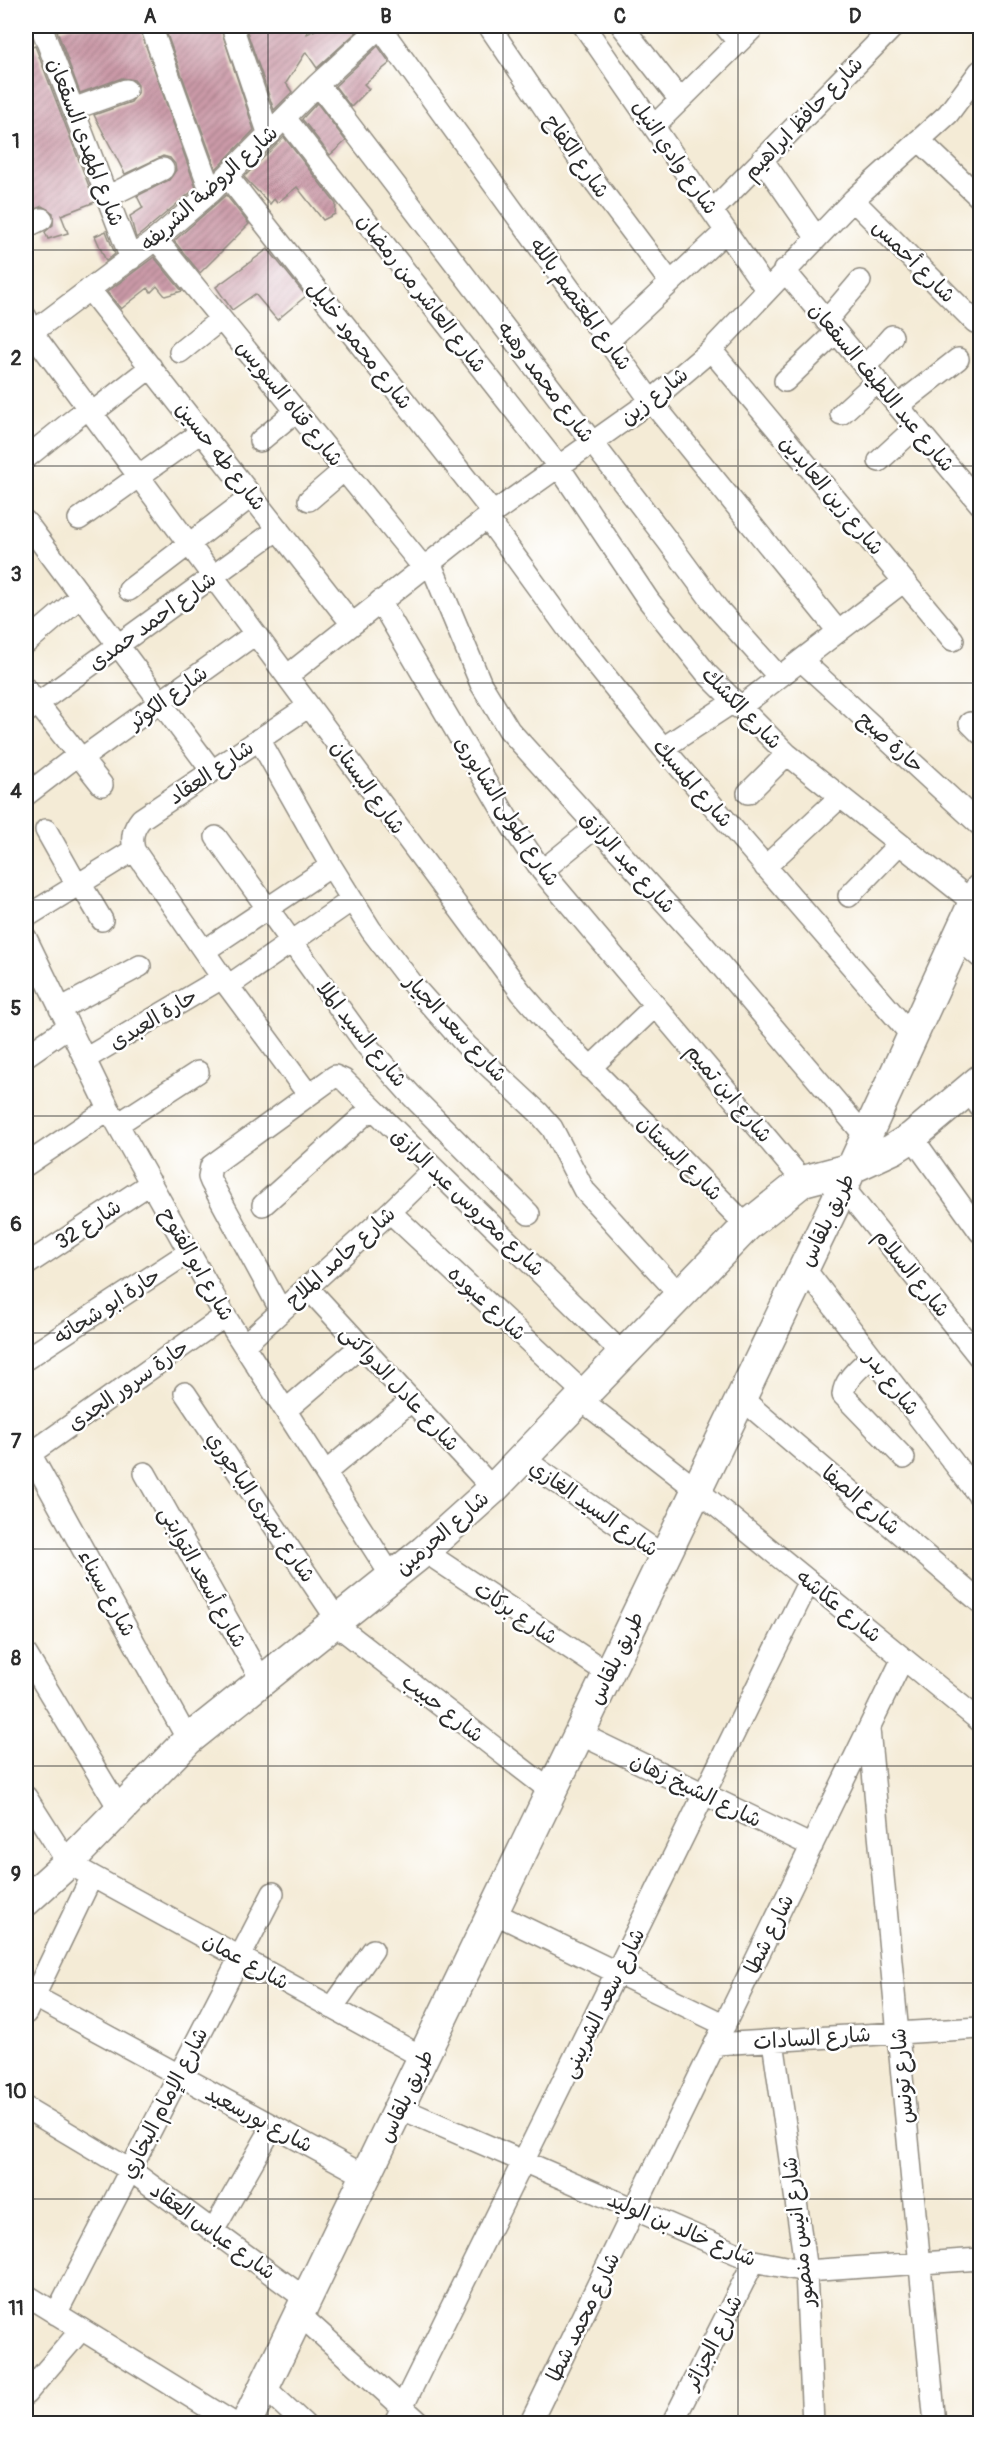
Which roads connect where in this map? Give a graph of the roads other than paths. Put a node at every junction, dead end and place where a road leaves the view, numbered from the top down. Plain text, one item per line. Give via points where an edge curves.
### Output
1 (41, 26) edge
2 (151, 26) edge
3 (232, 26) edge
4 (380, 26) edge
5 (489, 26) edge
6 (584, 26) edge
7 (622, 26) edge
8 (755, 26) edge
9 (894, 26) edge
10 (732, 34) edge
11 (978, 81) edge
12 (318, 84) junction
13 (126, 90) dead end
14 (680, 100) junction
15 (73, 109) junction
16 (285, 118) junction
17 (654, 126) junction
18 (269, 135) junction
19 (919, 140) junction
20 (762, 159) junction
21 (163, 169) dead end
22 (228, 177) junction
23 (211, 192) junction
24 (107, 197) junction
25 (981, 198) edge
26 (853, 200) junction
27 (712, 211) junction
28 (726, 231) junction
29 (816, 237) junction
30 (156, 239) junction
31 (131, 259) junction
32 (784, 270) junction
33 (860, 281) dead end
34 (670, 282) junction
35 (766, 289) junction
36 (89, 290) junction
37 (221, 318) junction
38 (975, 322) dead end
39 (831, 326) junction
40 (28, 329) edge
41 (892, 336) dead end
42 (608, 341) junction
43 (711, 350) junction
44 (180, 352) dead end
45 (958, 359) dead end
46 (151, 368) junction
47 (871, 374) junction
48 (785, 381) dead end
49 (651, 401) junction
50 (898, 406) junction
51 (90, 410) junction
52 (296, 411) junction
53 (842, 414) dead end
54 (916, 427) junction
55 (201, 432) junction
56 (260, 441) dead end
57 (593, 443) junction
58 (26, 458) edge
59 (879, 460) dead end
60 (559, 467) junction
61 (344, 470) junction
62 (139, 476) junction
63 (252, 496) junction
64 (309, 500) dead end
65 (981, 504) edge
66 (490, 515) junction
67 (79, 519) dead end
68 (26, 522) edge
69 (278, 529) junction
70 (189, 544) junction
71 (426, 564) junction
72 (213, 576) junction
73 (904, 581) junction
74 (129, 590) dead end
75 (81, 597) junction
76 (380, 601) junction
77 (352, 624) junction
78 (838, 631) junction
79 (255, 634) junction
80 (953, 640) dead end
81 (26, 643) edge
82 (118, 645) junction
83 (801, 660) junction
84 (287, 676) junction
85 (779, 676) junction
86 (29, 701) edge
87 (160, 702) junction
88 (736, 705) junction
89 (309, 706) junction
90 (260, 739) junction
91 (663, 748) junction
92 (787, 754) junction
93 (80, 757) junction
94 (212, 771) junction
95 (102, 785) dead end
96 (748, 793) dead end
97 (26, 795) edge
98 (840, 797) junction
99 (981, 825) edge
100 (596, 827) junction
101 (46, 830) dead end
102 (216, 837) dead end
103 (899, 844) junction
104 (134, 850) junction
105 (331, 866) junction
106 (765, 867) junction
107 (542, 871) junction
108 (78, 884) junction
109 (849, 896) dead end
110 (977, 896) edge
111 (352, 900) junction
112 (267, 909) junction
113 (26, 917) edge
114 (102, 920) dead end
115 (26, 938) edge
116 (291, 942) junction
117 (969, 947) edge
118 (204, 951) junction
119 (31, 964) edge
120 (140, 966) dead end
121 (225, 982) junction
122 (655, 1005) junction
123 (64, 1018) junction
124 (912, 1036) junction
125 (26, 1056) edge
126 (85, 1059) junction
127 (590, 1068) junction
128 (198, 1072) dead end
129 (977, 1093) edge
130 (308, 1094) junction
131 (372, 1108) junction
132 (114, 1116) junction
133 (866, 1137) junction
134 (912, 1137) junction
135 (26, 1165) edge
136 (434, 1169) junction
137 (848, 1178) junction
138 (803, 1181) junction
139 (151, 1183) junction
140 (263, 1205) dead end
141 (390, 1212) junction
142 (529, 1214) dead end
143 (747, 1226) junction
144 (981, 1232) edge
145 (189, 1252) junction
146 (26, 1265) edge
147 (804, 1268) junction
148 (307, 1287) junction
149 (680, 1295) junction
150 (281, 1311) junction
151 (225, 1316) junction
152 (244, 1344) junction
153 (361, 1346) junction
154 (623, 1354) junction
155 (872, 1357) junction
156 (981, 1358) edge
157 (26, 1359) edge
158 (184, 1394) dead end
159 (582, 1397) junction
160 (741, 1398) junction
161 (411, 1401) junction
162 (286, 1410) junction
163 (28, 1450) edge
164 (522, 1458) junction
165 (904, 1458) dead end
166 (326, 1472) junction
167 (144, 1473) dead end
168 (493, 1489) junction
169 (697, 1490) junction
170 (981, 1497) edge
171 (424, 1551) junction
172 (665, 1557) junction
173 (392, 1577) junction
174 (809, 1581) junction
175 (981, 1602) edge
176 (336, 1622) junction
177 (26, 1654) edge
178 (903, 1658) junction
179 (609, 1674) junction
180 (262, 1681) junction
181 (981, 1721) edge
182 (869, 1729) junction
183 (580, 1734) junction
184 (188, 1740) junction
185 (552, 1792) junction
186 (705, 1794) junction
187 (26, 1797) edge
188 (120, 1810) junction
189 (812, 1846) junction
190 (80, 1870) junction
191 (273, 1893) dead end
192 (26, 1901) edge
193 (494, 1913) junction
194 (373, 1950) dead end
195 (240, 1957) junction
196 (618, 1973) junction
197 (28, 2000) edge
198 (332, 2008) junction
199 (725, 2025) junction
200 (981, 2028) edge
201 (898, 2033) junction
202 (773, 2041) junction
203 (716, 2044) junction
204 (424, 2058) junction
205 (179, 2075) junction
206 (26, 2108) edge
207 (400, 2108) junction
208 (273, 2126) junction
209 (524, 2162) junction
210 (130, 2170) junction
211 (367, 2177) junction
212 (636, 2210) junction
213 (213, 2231) junction
214 (981, 2259) edge
215 (754, 2261) junction
216 (920, 2264) junction
217 (806, 2271) junction
218 (28, 2303) edge
219 (304, 2308) junction
220 (56, 2314) junction
221 (81, 2330) junction
222 (264, 2387) junction
223 (26, 2394) edge
224 (399, 2415) edge
225 (235, 2424) edge
226 (246, 2424) edge
227 (304, 2424) edge
228 (422, 2424) edge
229 (530, 2424) edge
230 (672, 2424) edge
231 (813, 2424) edge
232 (935, 2424) edge

1 - 15 street, شارع المهدى السقعان
2 - 23 street
3 - 18 street
4 - 12 street, شارع الروضة الشريفه
4 - 42 street, شارع المعتصم بالله
5 - 34 street, شارع الكفاح via 592,178
6 - 17 street, شارع وادي النيل
7 - 14 street
8 - 10 street
9 - 20 street, شارع حافظ ابراهيم
10 - 14 street
11 - 19 street, شارع زين
12 - 16 street, شارع الروضة الشريفه
12 - 57 street, شارع محمد وهبه
13 - 15 street
14 - 17 street
15 - 24 street, شارع المهدى السقعان
16 - 18 street, شارع الروضة الشريفه
16 - 60 street, شارع العاشر من رمضان
17 - 27 street, شارع وادي النيل
18 - 22 street, شارع الروضة الشريفه
19 - 25 street
19 - 26 street, شارع زين
20 - 27 street, شارع حافظ ابراهيم
20 - 29 street
21 - 24 street
22 - 23 street, شارع الروضة الشريفه
22 - 66 street, شارع محمود خليل
23 - 30 street, شارع الروضة الشريفه
24 - 31 street, شارع المهدى السقعان
26 - 29 street, شارع زين
26 - 38 street, شارع أحمس
27 - 28 street, شارع وادي النيل
28 - 34 street
28 - 35 street, شارع وادي النيل
29 - 32 street, شارع زين
30 - 31 street, شارع الروضة الشريفه
30 - 37 street, شارع قناه السويس
31 - 36 street, شارع الروضة الشريفه
32 - 35 street, شارع زين
32 - 39 street, شارع عبد اللطيف السقعان
33 - 39 street
34 - 42 street
35 - 43 street, شارع زين
36 - 40 street, شارع الروضة الشريفه
36 - 46 street, شارع طه حسين
37 - 44 street
37 - 52 street, شارع قناه السويس
39 - 47 street, شارع عبد اللطيف السقعان
39 - 48 street
40 - 51 street, شارع البستان
41 - 47 street
42 - 49 street, شارع المعتصم بالله
43 - 49 street, شارع زين
43 - 73 street, شارع زين العابدين
45 - 50 street
46 - 51 street
46 - 55 street, شارع طه حسين
47 - 50 street, شارع عبد اللطيف السقعان
47 - 53 street
49 - 57 street, شارع زين
49 - 78 street, شارع المعتصم بالله
50 - 54 street, شارع عبد اللطيف السقعان
51 - 58 street
51 - 62 street, شارع البستان
52 - 56 street
52 - 61 street, شارع قناه السويس
54 - 59 street
54 - 65 street, شارع عبد اللطيف السقعان
55 - 62 street
55 - 63 street, شارع طه حسين
57 - 60 street, شارع زين
57 - 85 street, شارع محمد وهبه via 717,609
60 - 66 street, شارع زين
60 - 88 street, شارع الكشك via 649,602
61 - 64 street
61 - 71 street, شارع قناه السويس
62 - 67 street
62 - 70 street, شارع البستان
63 - 69 street, شارع طه حسين
63 - 70 street
66 - 71 street, شارع زين
66 - 91 street, شارع المسبك via 570,632
68 - 75 street
69 - 72 street, شارع احمد حمدى
69 - 77 street, شارع طه حسين
70 - 72 street, شارع البستان
70 - 74 street
71 - 76 street, شارع زين
71 - 100 street, شارع عبد الرازق via 494,707 526,750
72 - 79 street, شارع البستان
72 - 82 street, شارع احمد حمدى
73 - 78 street
73 - 80 street, شارع زين العابدين
75 - 81 street
75 - 82 street
76 - 77 street, شارع زين
76 - 107 street, شارع المولى الشابورى
77 - 84 street, شارع زين
78 - 83 street
79 - 84 street, شارع البستان
79 - 87 street, شارع الكوثر
82 - 86 street, شارع احمد حمدى
82 - 87 street
83 - 85 street
83 - 99 street, حارة صبح
84 - 89 street, شارع البستان
85 - 88 street
86 - 93 street
87 - 93 street, شارع الكوثر
87 - 94 street
88 - 91 street
88 - 92 street, شارع الكشك
89 - 90 street, شارع العقاد
89 - 127 street, شارع البستان via 495,960
90 - 94 street, شارع العقاد
90 - 105 street, شارع سعد الجيار
91 - 106 street, شارع المسبك
92 - 96 street
92 - 98 street, شارع الكشك
93 - 95 street
93 - 97 street, شارع الكوثر
94 - 104 street, شارع العقاد via 141,819 134,828
98 - 103 street, شارع الكشك
98 - 106 street
100 - 107 street
100 - 133 street, شارع عبد الرازق via 700,941
101 - 108 street
102 - 112 street, شارع السيد الملا
103 - 109 street
103 - 110 street, شارع الكشك
104 - 108 street
104 - 118 street
105 - 111 street, شارع سعد الجيار
105 - 112 street
106 - 124 street, شارع المسبك
107 - 122 street, شارع المولى الشابورى
108 - 113 street
108 - 114 street
110 - 117 main road, طريق بلقاس
111 - 116 street, حارة العبدى
111 - 149 street, شارع سعد الجيار via 417,990 467,1046 552,1128 584,1190
112 - 116 street, شارع السيد الملا
112 - 118 street
115 - 119 street, شارع ابو الفتوح
116 - 121 street, حارة العبدى
116 - 142 street, شارع السيد الملا via 367,1046
117 - 124 main road, طريق بلقاس
118 - 121 street
119 - 123 street, شارع ابو الفتوح
120 - 123 street
121 - 126 street, حارة العبدى
121 - 130 street
122 - 127 street
122 - 138 street, شارع ابن تميم
123 - 125 street
123 - 126 street, شارع ابو الفتوح
124 - 133 main road, طريق بلقاس
126 - 132 street, شارع ابو الفتوح
127 - 143 street, شارع البستان
128 - 132 street
129 - 134 main road, شارع الحرمين
130 - 131 street, شارع محروس عبد الرازق via 335,1076
130 - 150 street, شارع محروس عبد الرازق via 209,1171 211,1182
131 - 136 street, شارع محروس عبد الرازق
131 - 140 street
132 - 135 street
132 - 139 street, شارع ابو الفتوح
133 - 137 main road, طريق بلقاس
134 - 137 main road, شارع الحرمين
134 - 144 street
136 - 141 street, شارع حامد الملاح
136 - 154 street, شارع محروس عبد الرازق
137 - 138 main road, شارع الحرمين
137 - 147 main road, طريق بلقاس
137 - 156 street, شارع السلام
138 - 143 main road, شارع الحرمين
139 - 145 street, شارع ابو الفتوح
139 - 146 street, شارع 32
141 - 148 street, شارع حامد الملاح
141 - 159 street, شارع عبوده
143 - 149 main road, شارع الحرمين
145 - 151 street, شارع ابو الفتوح
145 - 157 street, حارة ابو شحاته
147 - 155 street, شارع بدر
147 - 160 main road, طريق بلقاس
148 - 150 street, شارع حامد الملاح
148 - 153 street, شارع عادل الدواكنى
149 - 154 main road, شارع الحرمين
150 - 152 street, شارع حامد الملاح
151 - 152 street, شارع ابو الفتوح
151 - 163 street, حارة سرور الجدى
152 - 162 street, شارع ابو الفتوح
153 - 161 street, شارع عادل الدواكنى
153 - 162 street
154 - 159 main road, شارع الحرمين
155 - 165 street via 843,1387 843,1395
155 - 170 street, شارع بدر
158 - 176 street, شارع نصرى الباجوري
159 - 164 main road, شارع الحرمين
159 - 169 street, شارع عبوده
160 - 169 main road, طريق بلقاس
160 - 175 street, شارع الصفا
161 - 166 street
161 - 168 street, شارع عادل الدواكنى
162 - 166 street, شارع ابو الفتوح
163 - 184 street, شارع سيناء
164 - 168 main road, شارع الحرمين
164 - 172 street, شارع السيد الغازي
166 - 173 street, شارع ابو الفتوح
167 - 180 street, شارع أسعد التوابتى
168 - 171 main road, شارع الحرمين
169 - 172 main road, طريق بلقاس
169 - 174 street, شارع عكاشه
171 - 173 main road, شارع الحرمين
171 - 179 street, شارع بركات
172 - 179 main road, طريق بلقاس
173 - 176 main road, شارع الحرمين
174 - 178 street, شارع عكاشه
174 - 186 street, شارع سعد الشربينى
176 - 180 main road, شارع الحرمين
176 - 185 street, شارع حبيب
177 - 188 street
178 - 181 street, شارع عكاشه
178 - 182 street, شارع شطا
179 - 183 main road, طريق بلقاس
180 - 184 main road, شارع الحرمين
182 - 189 street, شارع شطا
182 - 201 street, شارع تونس
183 - 185 main road, طريق بلقاس
183 - 186 street, شارع الشيخ زهان
184 - 188 main road, شارع الحرمين
185 - 193 main road, طريق بلقاس
186 - 189 street, شارع الشيخ زهان
186 - 196 street, شارع سعد الشربينى
187 - 190 street
188 - 190 main road, شارع الحرمين
189 - 199 street, شارع شطا
190 - 192 main road, شارع الحرمين
190 - 195 street, شارع عمان
190 - 197 street
191 - 195 street, شارع الإمام البخاري
193 - 196 street, شارع السادات
193 - 204 main road, طريق بلقاس
194 - 198 street
195 - 198 street, شارع عمان
195 - 205 street, شارع الإمام البخاري
196 - 199 street, شارع السادات
196 - 209 street, شارع سعد الشربينى
197 - 205 street, شارع بورسعيد
198 - 204 street, شارع عمان
199 - 203 street, شارع شطا
200 - 201 street, شارع السادات
201 - 202 street, شارع السادات
201 - 216 street, شارع تونس
202 - 203 street, شارع السادات
202 - 217 street, شارع انيس منصور
203 - 212 street, شارع شطا
204 - 207 main road, طريق بلقاس
205 - 208 street, شارع بورسعيد
205 - 210 street, شارع الإمام البخاري
206 - 210 street, شارع عباس العقاد
207 - 209 street, شارع خالد بن الوليد
207 - 211 main road, طريق بلقاس
208 - 211 street, شارع بورسعيد
208 - 213 street
209 - 212 street, شارع خالد بن الوليد
209 - 224 street, شارع سعد الشربينى
210 - 213 street, شارع عباس العقاد
210 - 220 street, شارع الإمام البخاري
211 - 219 main road, طريق بلقاس
212 - 215 street, شارع خالد بن الوليد
212 - 229 street, شارع محمد شطا
213 - 219 street, شارع عباس العقاد
214 - 216 street, شارع خالد بن الوليد
215 - 217 street, شارع خالد بن الوليد
215 - 230 street, شارع الجزائر
216 - 217 street, شارع خالد بن الوليد
216 - 232 street, شارع تونس
217 - 231 street, شارع انيس منصور
218 - 220 street
219 - 222 main road, طريق بلقاس
219 - 224 street, شارع عباس العقاد
220 - 221 street
221 - 223 street
221 - 225 street
222 - 226 main road, طريق بلقاس
222 - 227 street
224 - 228 street, شارع عباس العقاد

